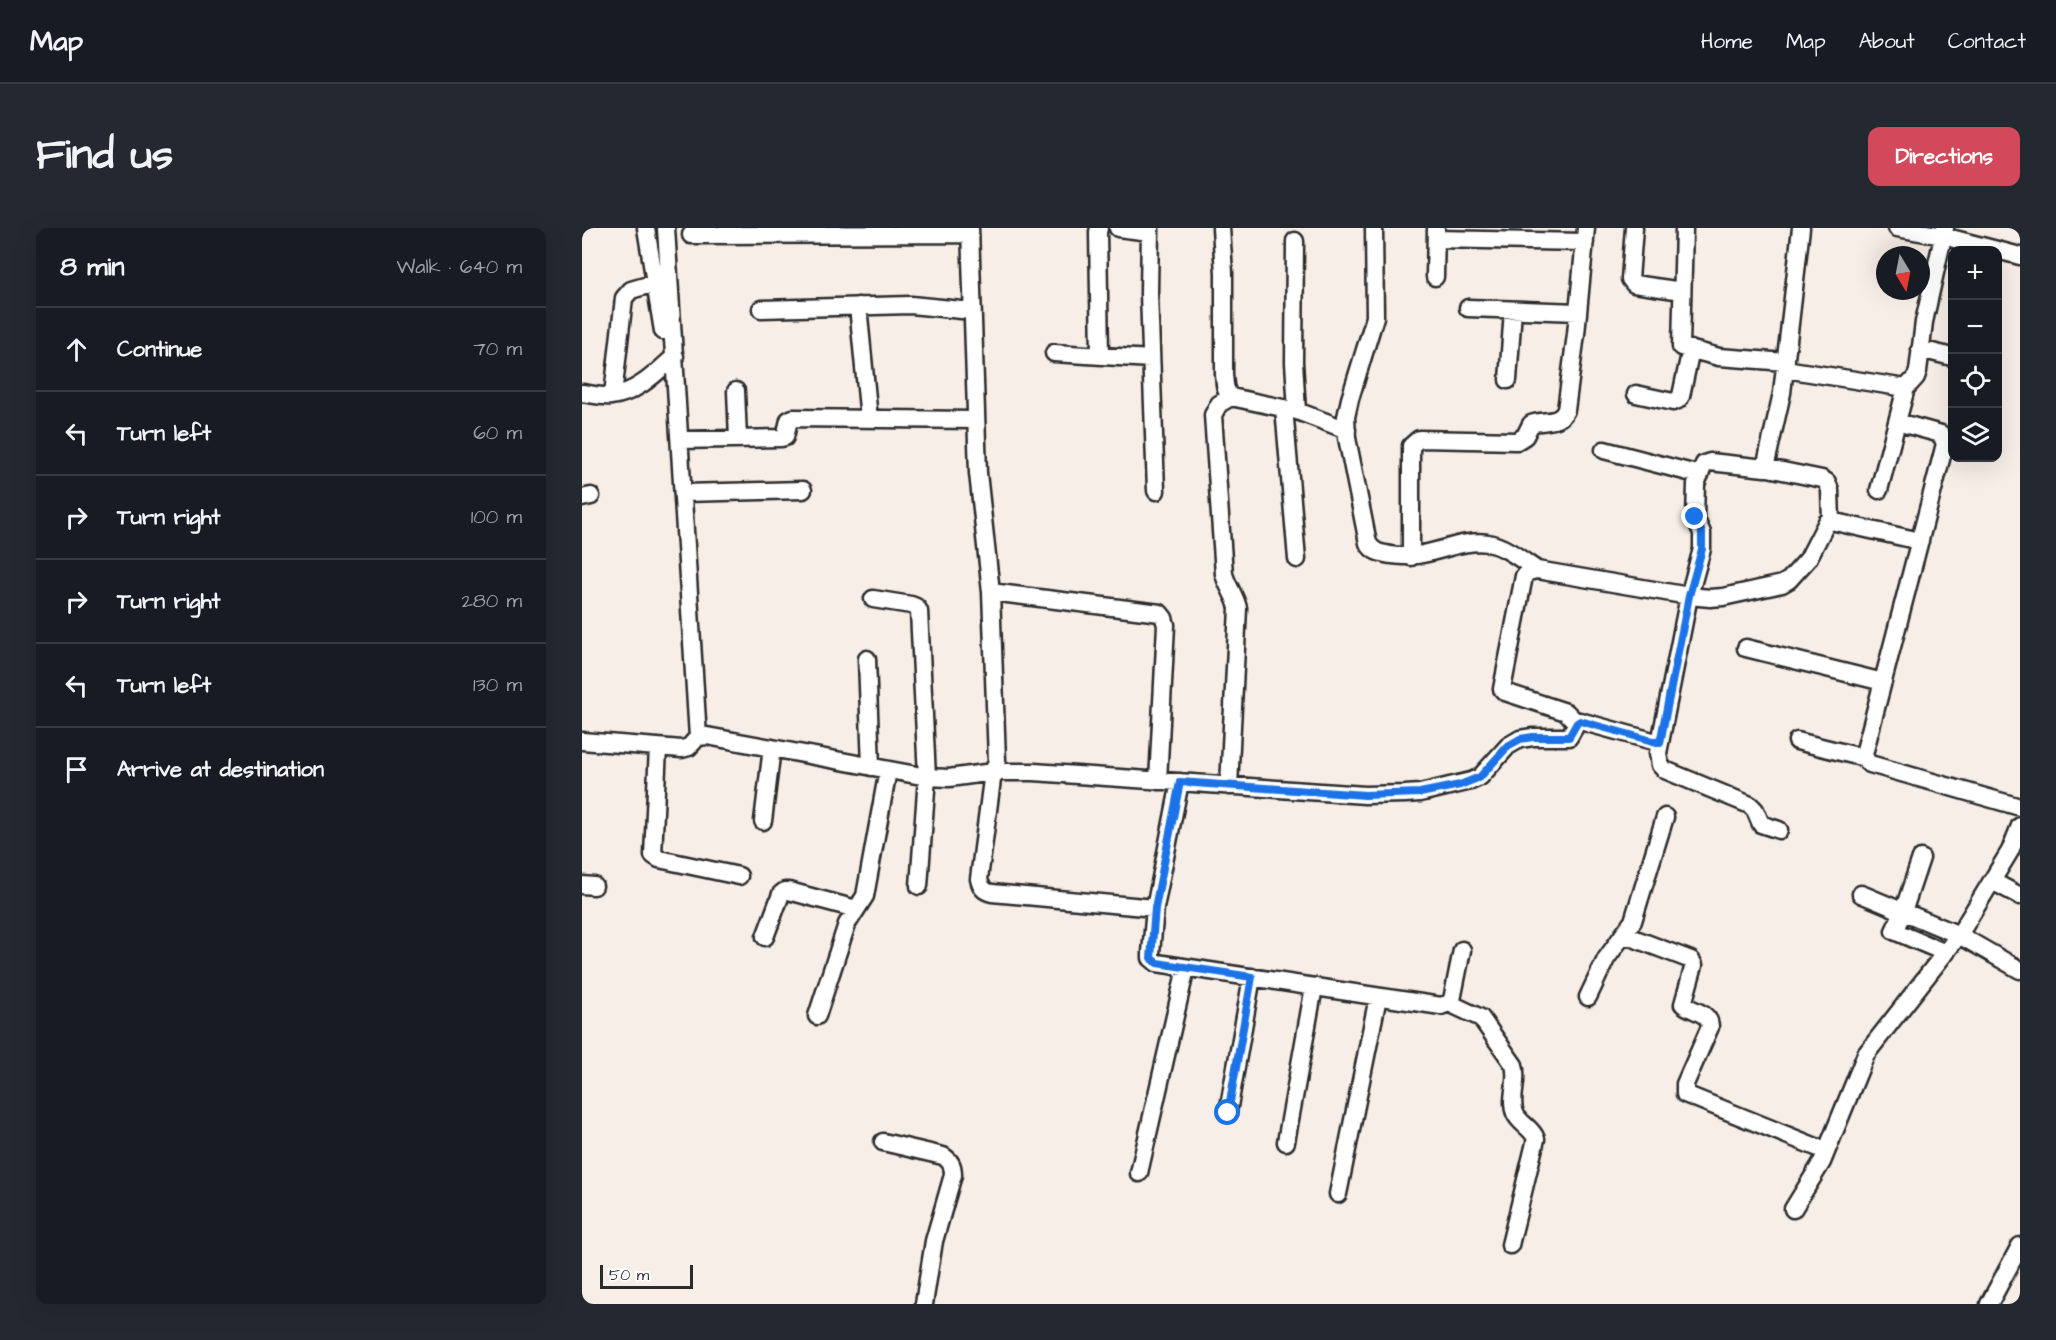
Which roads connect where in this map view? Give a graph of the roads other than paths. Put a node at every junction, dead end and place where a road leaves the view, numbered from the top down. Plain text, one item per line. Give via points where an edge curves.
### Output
1 (646, 228) edge
2 (666, 228) edge
3 (1099, 228) edge
4 (1118, 228) edge
5 (1221, 228) edge
6 (1374, 228) edge
7 (1635, 228) edge
8 (1684, 228) edge
9 (1801, 228) edge
10 (1897, 228) edge
11 (1150, 230) edge
12 (970, 231) edge
13 (1944, 232) edge
14 (1436, 233) edge
15 (691, 235) dead end
16 (1585, 235) edge
17 (1295, 241) dead end
18 (2020, 256) edge
19 (1435, 277) dead end
20 (655, 283) junction
21 (1682, 291) junction
22 (858, 306) junction
23 (1468, 308) dead end
24 (761, 309) dead end
25 (1513, 310) junction
26 (972, 311) junction
27 (1578, 312) junction
28 (1920, 349) junction
29 (1691, 350) junction
30 (1054, 353) dead end
31 (1100, 356) junction
32 (1948, 356) edge
33 (671, 359) junction
34 (1151, 359) junction
35 (1785, 365) junction
36 (1508, 380) dead end
37 (1906, 388) junction
38 (736, 392) dead end
39 (582, 393) edge
40 (1636, 394) dead end
41 (613, 395) junction
42 (1231, 397) junction
43 (1290, 409) junction
44 (869, 419) junction
45 (976, 420) junction
46 (1898, 422) junction
47 (1347, 430) junction
48 (738, 439) junction
49 (680, 440) junction
50 (1604, 450) dead end
51 (1762, 467) junction
52 (1700, 475) junction
53 (803, 490) dead end
54 (1880, 490) dead end
55 (1156, 491) dead end
56 (684, 493) junction
57 (1831, 521) junction
58 (1920, 541) junction
59 (1411, 557) junction
60 (1297, 559) dead end
61 (1537, 570) junction
62 (991, 592) junction
63 (1689, 596) junction
64 (873, 599) dead end
65 (1746, 648) dead end
66 (867, 659) dead end
67 (1883, 682) junction
68 (1577, 723) junction
69 (698, 737) junction
70 (582, 741) edge
71 (1797, 741) dead end
72 (1660, 743) junction
73 (658, 747) junction
74 (772, 748) junction
75 (1865, 758) junction
76 (871, 767) junction
77 (888, 770) junction
78 (993, 772) junction
79 (927, 777) junction
80 (1158, 781) junction
81 (1180, 782) junction
82 (1229, 786) junction
83 (2020, 807) edge
84 (1665, 817) dead end
85 (763, 821) dead end
86 (2020, 826) edge
87 (1779, 831) dead end
88 (1921, 858) dead end
89 (739, 876) dead end
90 (1992, 881) junction
91 (919, 886) dead end
92 (1861, 894) dead end
93 (2020, 896) edge
94 (1155, 908) junction
95 (856, 909) junction
96 (1903, 912) junction
97 (1625, 935) junction
98 (1959, 935) junction
99 (765, 937) dead end
100 (1462, 950) dead end
101 (1946, 953) junction
102 (1186, 968) junction
103 (2020, 970) edge
104 (1252, 977) junction
105 (1314, 987) junction
106 (1378, 997) junction
107 (1588, 997) dead end
108 (1449, 1003) junction
109 (817, 1016) dead end
110 (1228, 1113) dead end
111 (883, 1142) dead end
112 (1286, 1142) dead end
113 (1826, 1151) junction
114 (1139, 1173) dead end
115 (1338, 1194) dead end
116 (1793, 1209) dead end
117 (1510, 1245) dead end
118 (2020, 1246) edge
119 (924, 1304) edge
120 (1989, 1304) edge

1 - 20 street
2 - 33 street
3 - 31 street
4 - 11 street
5 - 42 street via 1224,374 1225,388
6 - 47 street via 1375,317 1350,399
7 - 21 street via 1632,282
8 - 21 street
9 - 35 street
10 - 13 street
11 - 34 street
12 - 15 street
12 - 26 street
13 - 18 street
13 - 28 street
14 - 16 street
14 - 19 street
16 - 27 street
17 - 43 street
20 - 33 street
20 - 41 street via 631,290 624,298
21 - 29 street via 1681,347
22 - 24 street
22 - 26 street via 910,305
22 - 44 street
23 - 25 street
25 - 27 street
25 - 36 street
26 - 45 street
27 - 59 street via 1566,410 1559,420 1531,424 1517,441 1419,439 1411,446
28 - 32 street
28 - 37 street via 1916,377
29 - 35 street
29 - 40 street via 1678,400
30 - 31 street
31 - 34 street
33 - 41 street via 641,384
33 - 49 street
34 - 55 street
35 - 37 street
35 - 51 street via 1765,468
37 - 46 street
38 - 48 street
39 - 41 street
42 - 43 street
42 - 82 street via 1219,404 1213,415 1224,574 1238,608
43 - 47 street
43 - 60 street
44 - 45 street
44 - 48 street via 793,418 787,424 785,437
45 - 62 street
46 - 54 street
46 - 58 street via 1941,434 1945,444
47 - 59 street via 1371,549
48 - 49 street
49 - 56 street
50 - 52 street
51 - 52 street via 1710,462 1704,464
51 - 57 street via 1827,482
52 - 63 street via 1695,517 1702,533 1702,549
53 - 56 street
56 - 69 street
57 - 58 street
57 - 63 street via 1824,525 1808,559 1782,584 1723,597
58 - 67 street
59 - 61 street via 1485,543 1498,546
61 - 63 street
61 - 68 street via 1524,576 1502,689 1566,712
62 - 78 street via 997,762
62 - 80 street via 1160,613 1166,625
63 - 72 street
64 - 79 street via 911,605 919,611
65 - 67 street
66 - 76 street
67 - 75 street
68 - 72 street via 1584,721
68 - 82 street via 1569,737 1520,739 1508,746 1480,777 1420,793 1365,795
69 - 73 street via 682,749
69 - 74 street
70 - 73 street
71 - 75 street
72 - 87 street via 1659,760 1665,770 1750,805 1761,824
73 - 89 street via 653,855
74 - 76 street
74 - 85 street
75 - 83 street via 1870,764
76 - 77 street
77 - 79 street
77 - 95 street via 865,896
78 - 79 street
78 - 80 street
78 - 94 street via 979,879 986,892
79 - 91 street
80 - 81 street
81 - 82 street
81 - 94 street
84 - 97 street via 1633,921
86 - 90 street
88 - 96 street
90 - 93 street
90 - 98 street
92 - 96 street
94 - 102 street via 1151,958 1157,963
95 - 99 street via 785,891
95 - 109 street via 847,924
96 - 98 street
96 - 101 street via 1895,933
97 - 107 street via 1606,959
97 - 113 street via 1691,960 1694,965 1683,1004 1705,1015 1710,1027 1685,1084 1685,1094
98 - 101 street
98 - 103 street
100 - 108 street
101 - 113 street via 1866,1054
102 - 104 street
102 - 114 street
104 - 105 street
104 - 110 street
105 - 106 street
105 - 112 street
106 - 108 street via 1441,1006
106 - 115 street
108 - 117 street via 1481,1018 1514,1065 1515,1113 1536,1139
111 - 119 street via 943,1156 953,1167 934,1240
113 - 116 street
118 - 120 street

